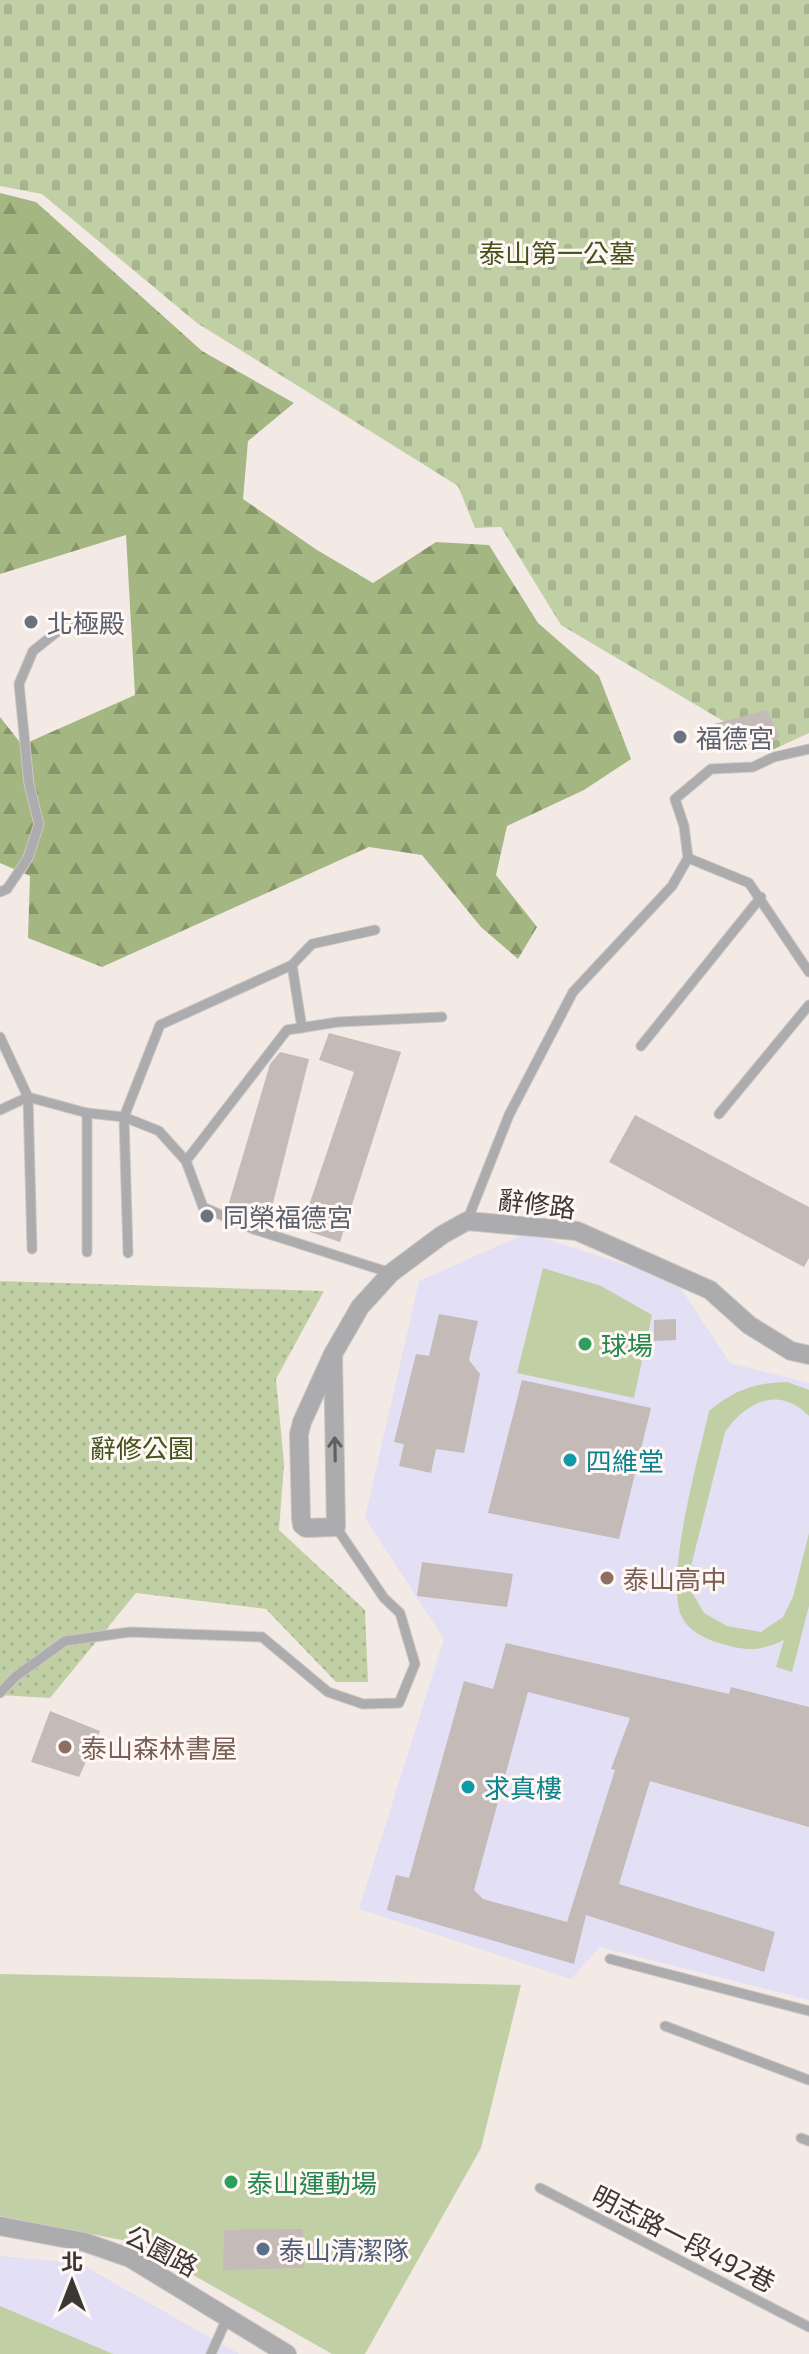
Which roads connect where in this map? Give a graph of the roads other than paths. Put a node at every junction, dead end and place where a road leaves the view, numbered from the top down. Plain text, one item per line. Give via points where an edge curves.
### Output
1 (72, 620) dead end
2 (809, 749) edge
3 (688, 858) junction
4 (0, 892) edge
5 (761, 897) junction
6 (375, 930) dead end
7 (292, 965) junction
8 (809, 972) edge
9 (809, 1005) edge
10 (442, 1017) dead end
11 (302, 1028) junction
12 (0, 1037) edge
13 (641, 1046) dead end
14 (28, 1097) junction
15 (0, 1110) edge
16 (87, 1113) junction
17 (719, 1114) dead end
18 (124, 1117) junction
19 (186, 1161) junction
20 (467, 1221) junction
21 (32, 1249) dead end
22 (87, 1252) dead end
23 (128, 1253) dead end
24 (391, 1273) junction
25 (333, 1354) junction
26 (809, 1355) edge
27 (336, 1527) junction
28 (0, 1693) edge
29 (610, 1959) dead end
30 (809, 2011) edge
31 (665, 2026) dead end
32 (809, 2080) edge
33 (540, 2188) dead end
34 (0, 2226) edge
35 (228, 2316) junction
36 (809, 2327) edge
37 (211, 2354) edge
38 (287, 2354) edge

1 - 4 lane via 33,651 19,684 29,784 39,824 28,858
2 - 3 lane via 753,767 711,769 675,799
3 - 5 lane via 749,883
3 - 20 lane via 672,886 573,992 509,1115
5 - 8 lane
5 - 13 lane
6 - 7 lane via 312,944
7 - 11 lane
7 - 18 lane via 160,1025
9 - 17 lane
10 - 11 lane
11 - 19 lane via 287,1030
12 - 14 lane
14 - 15 lane
14 - 16 lane
14 - 21 lane
16 - 18 lane
16 - 22 lane
18 - 19 lane via 159,1131
18 - 23 lane
19 - 24 lane via 203,1207 253,1229
20 - 24 street, 辭修路
20 - 26 street, 辭修路 via 577,1231 710,1290 749,1325 791,1351
24 - 25 street, 辭修路 via 360,1307
27 -> 25 street
25 - 27 street, 辭修路 via 299,1434 302,1525
27 - 28 lane via 400,1613 415,1664 399,1703 363,1704 328,1692 262,1637 130,1632 65,1641
29 - 30 lane
31 - 32 lane
33 - 36 lane, 明志路一段492巷
34 - 35 street, 公園路 via 84,2242 130,2258
35 - 37 lane
35 - 38 street, 公園路

